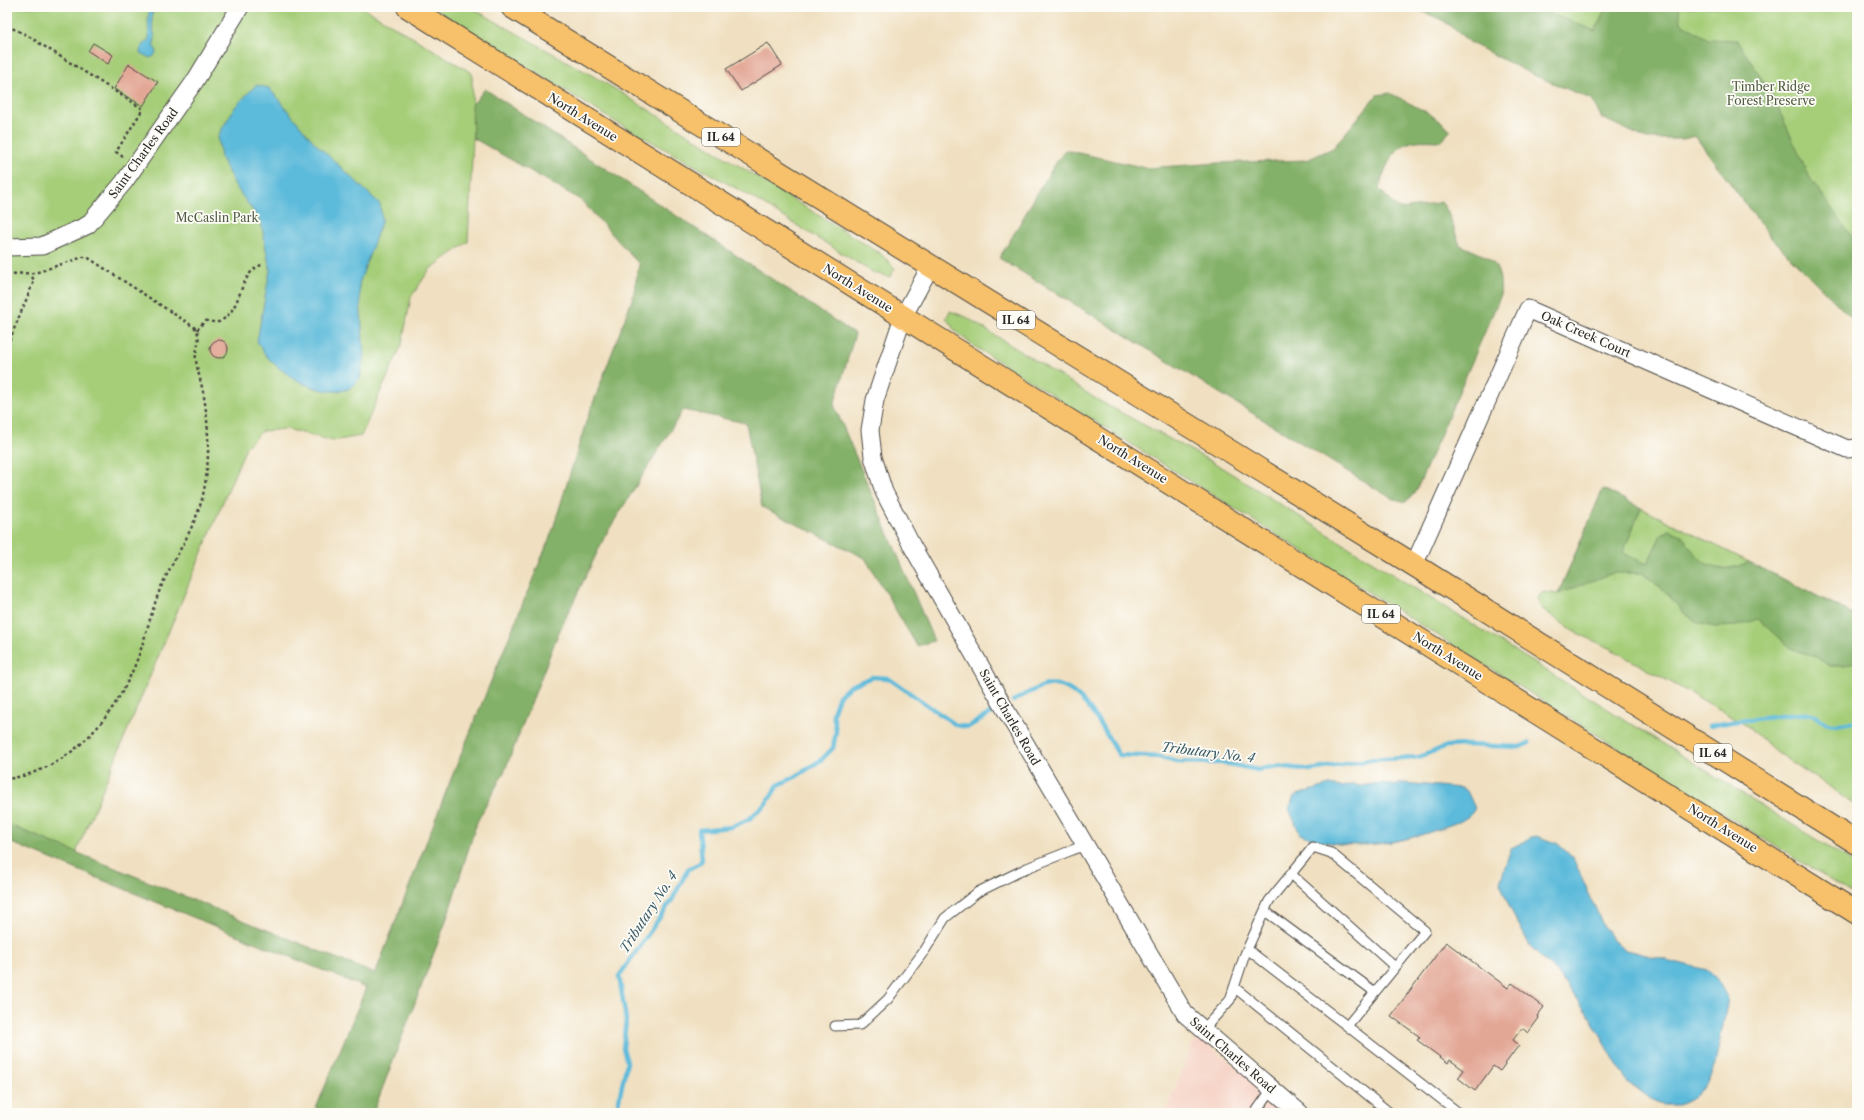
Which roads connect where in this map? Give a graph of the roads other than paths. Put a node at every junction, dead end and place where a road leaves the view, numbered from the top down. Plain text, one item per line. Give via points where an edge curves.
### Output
1 (240, 7) edge
2 (408, 7) edge
3 (512, 7) edge
4 (7, 247) edge
5 (930, 267) junction
6 (903, 317) junction
7 (1857, 448) edge
8 (1414, 565) junction
9 (1857, 843) edge
10 (1085, 845) junction
11 (1291, 874) junction
12 (1265, 911) junction
13 (1857, 913) edge
14 (1247, 949) junction
15 (1395, 967) junction
16 (1234, 987) junction
17 (1375, 992) junction
18 (835, 1026) dead end
19 (1347, 1026) junction
20 (1202, 1031) junction
21 (1272, 1089) junction
22 (1255, 1113) edge
23 (1300, 1113) edge
24 (1390, 1113) edge
25 (1459, 1113) edge

1 - 4 street, Saint Charles Road via 195,80 135,165 88,224 42,246
2 - 6 main road, North Avenue / IL 64
3 - 5 main road, IL 64
5 - 6 street, Saint Charles Road
5 - 8 main road, IL 64
6 - 10 street, Saint Charles Road via 875,400 870,430 872,457 884,492 912,546
6 - 13 main road, North Avenue / IL 64
7 - 8 street, Oak Creek Court via 1847,449 1528,309
8 - 9 main road, IL 64
10 - 18 lane via 1027,868 978,892 946,918 926,950 888,999 860,1025
10 - 20 street, Saint Charles Road via 1185,1014
11 - 12 lane via 1269,900
11 - 15 lane
11 - 15 lane via 1314,847 1331,853 1425,931
12 - 14 lane
12 - 17 lane
14 - 16 lane
14 - 19 lane
15 - 17 lane
16 - 20 lane via 1230,1000
16 - 24 lane
17 - 19 lane
19 - 25 lane
20 - 21 street, Saint Charles Road
21 - 22 lane
21 - 23 street, Saint Charles Road

